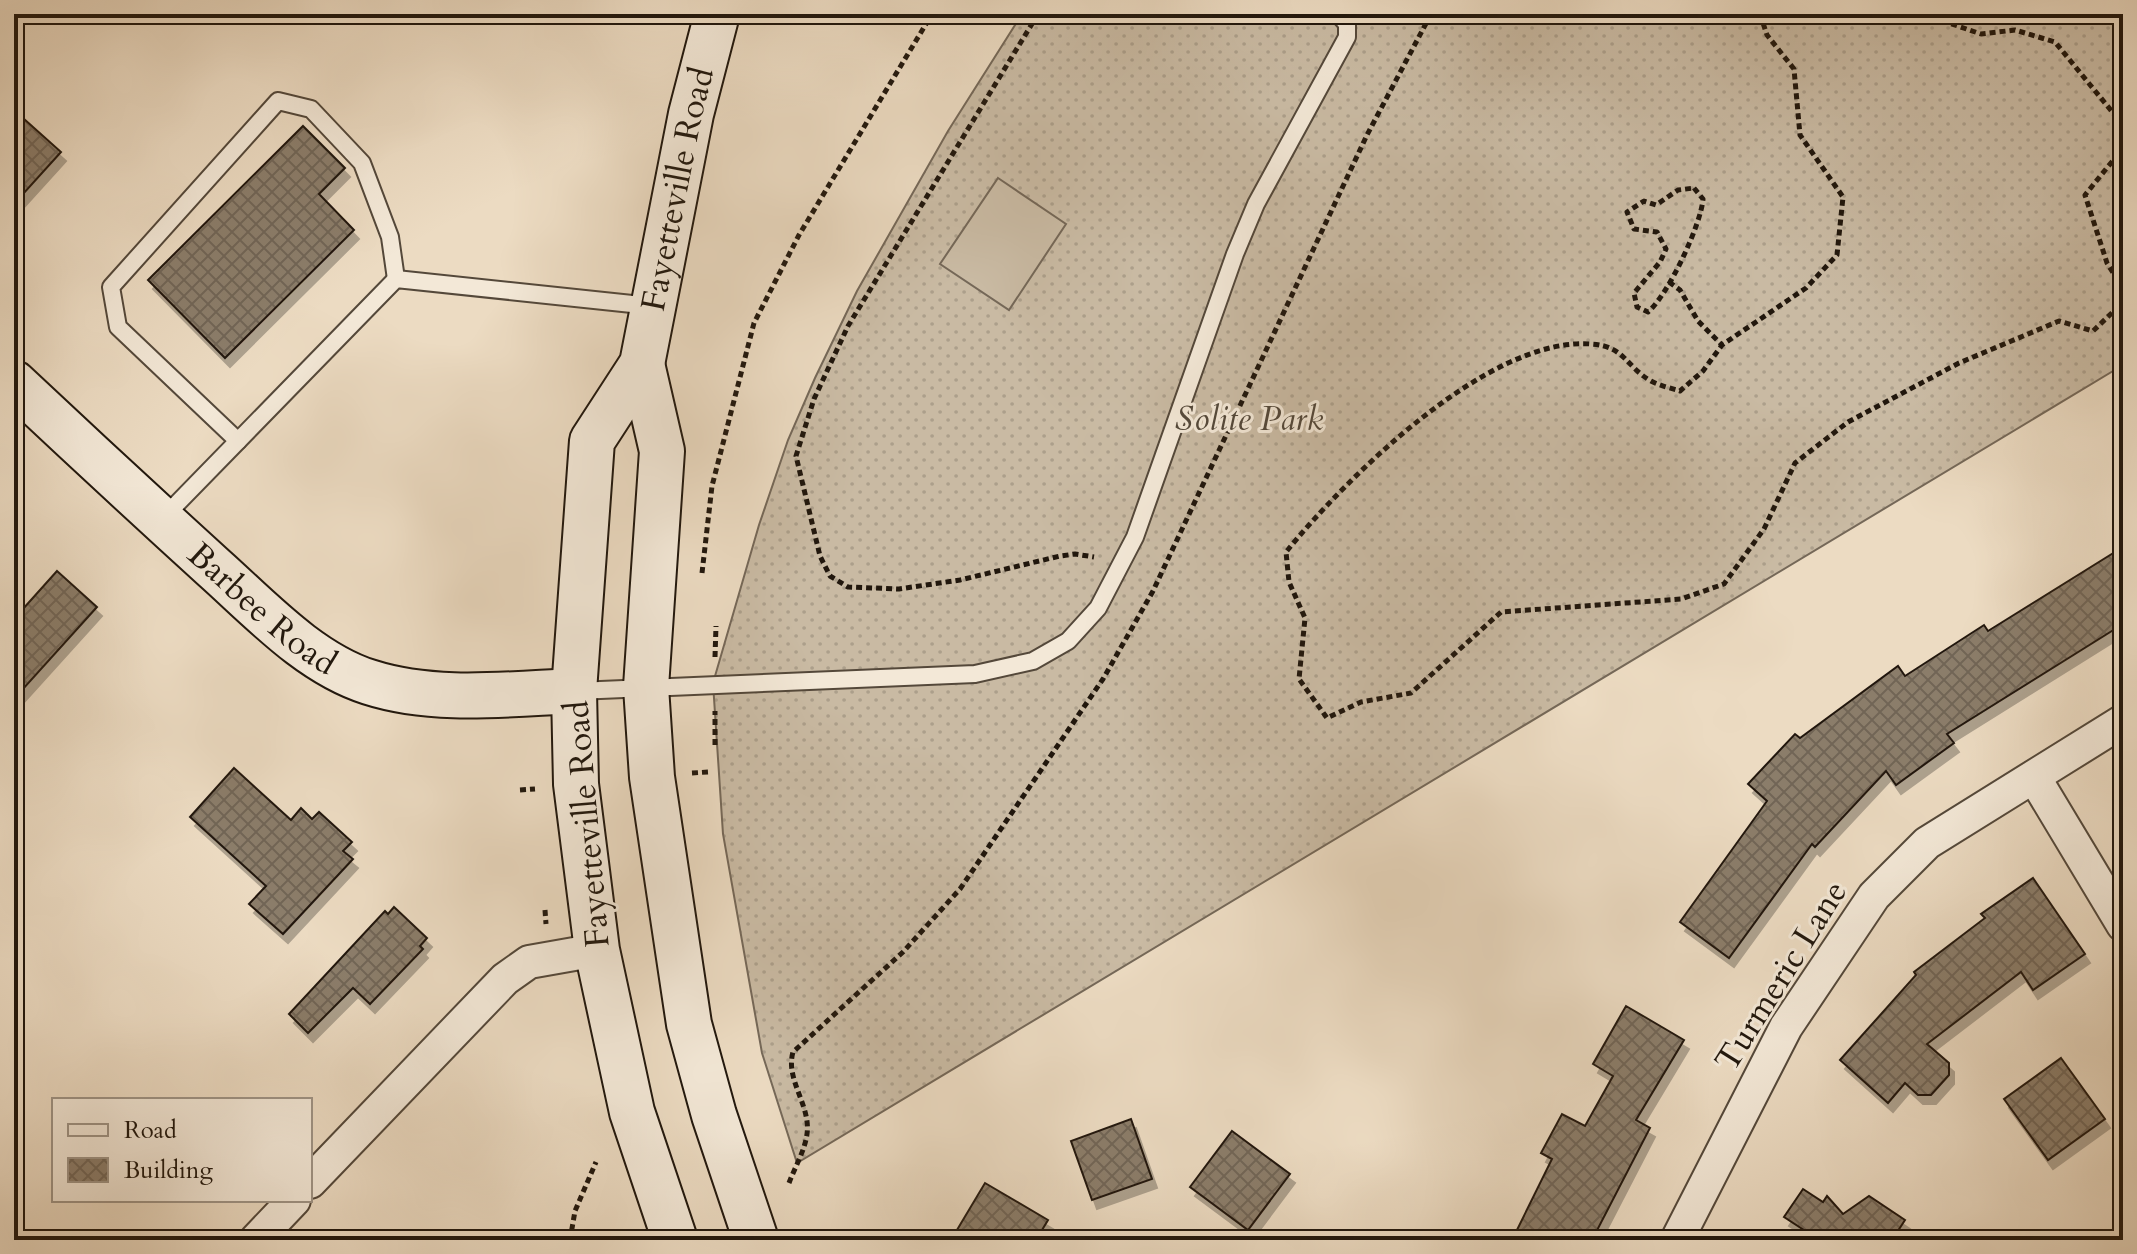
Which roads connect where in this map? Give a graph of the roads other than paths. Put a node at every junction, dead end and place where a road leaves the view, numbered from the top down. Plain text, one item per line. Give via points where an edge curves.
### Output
1 (717, 14) edge
2 (1338, 14) edge
3 (396, 279) junction
4 (653, 306) junction
5 (642, 364) junction
6 (14, 383) edge
7 (238, 441) junction
8 (161, 520) junction
9 (646, 687) junction
10 (574, 691) junction
11 (2123, 721) edge
12 (2034, 777) junction
13 (2123, 925) edge
14 (597, 950) junction
15 (312, 1180) edge
16 (292, 1202) edge
17 (256, 1240) edge
18 (675, 1240) edge
19 (756, 1240) edge
20 (1677, 1240) edge

1 - 4 main road, Fayetteville Road
2 - 9 lane via 1347,24 1347,37 1256,204 1144,511 1098,608 1079,630 1022,665 939,678
3 - 4 lane
3 - 7 lane
3 - 7 lane via 390,237 362,163 311,109 278,101 111,287 118,327
4 - 5 main road, Fayetteville Road
5 - 9 main road, Fayetteville Road via 662,451
5 - 10 main road, Fayetteville Road via 592,441
6 - 8 main road, Barbee Road
7 - 8 lane
8 - 10 main road, Barbee Road via 294,638 348,674 417,692 472,696
9 - 10 lane
9 - 19 main road, Fayetteville Road via 652,777 689,1024
10 - 14 main road, Fayetteville Road via 576,784
11 - 12 street, Turmeric Lane
12 - 13 street
12 - 20 street, Turmeric Lane via 1927,843 1874,896 1786,1027
14 - 15 street via 529,962 505,979
14 - 18 main road, Fayetteville Road via 632,1112
16 - 17 street

